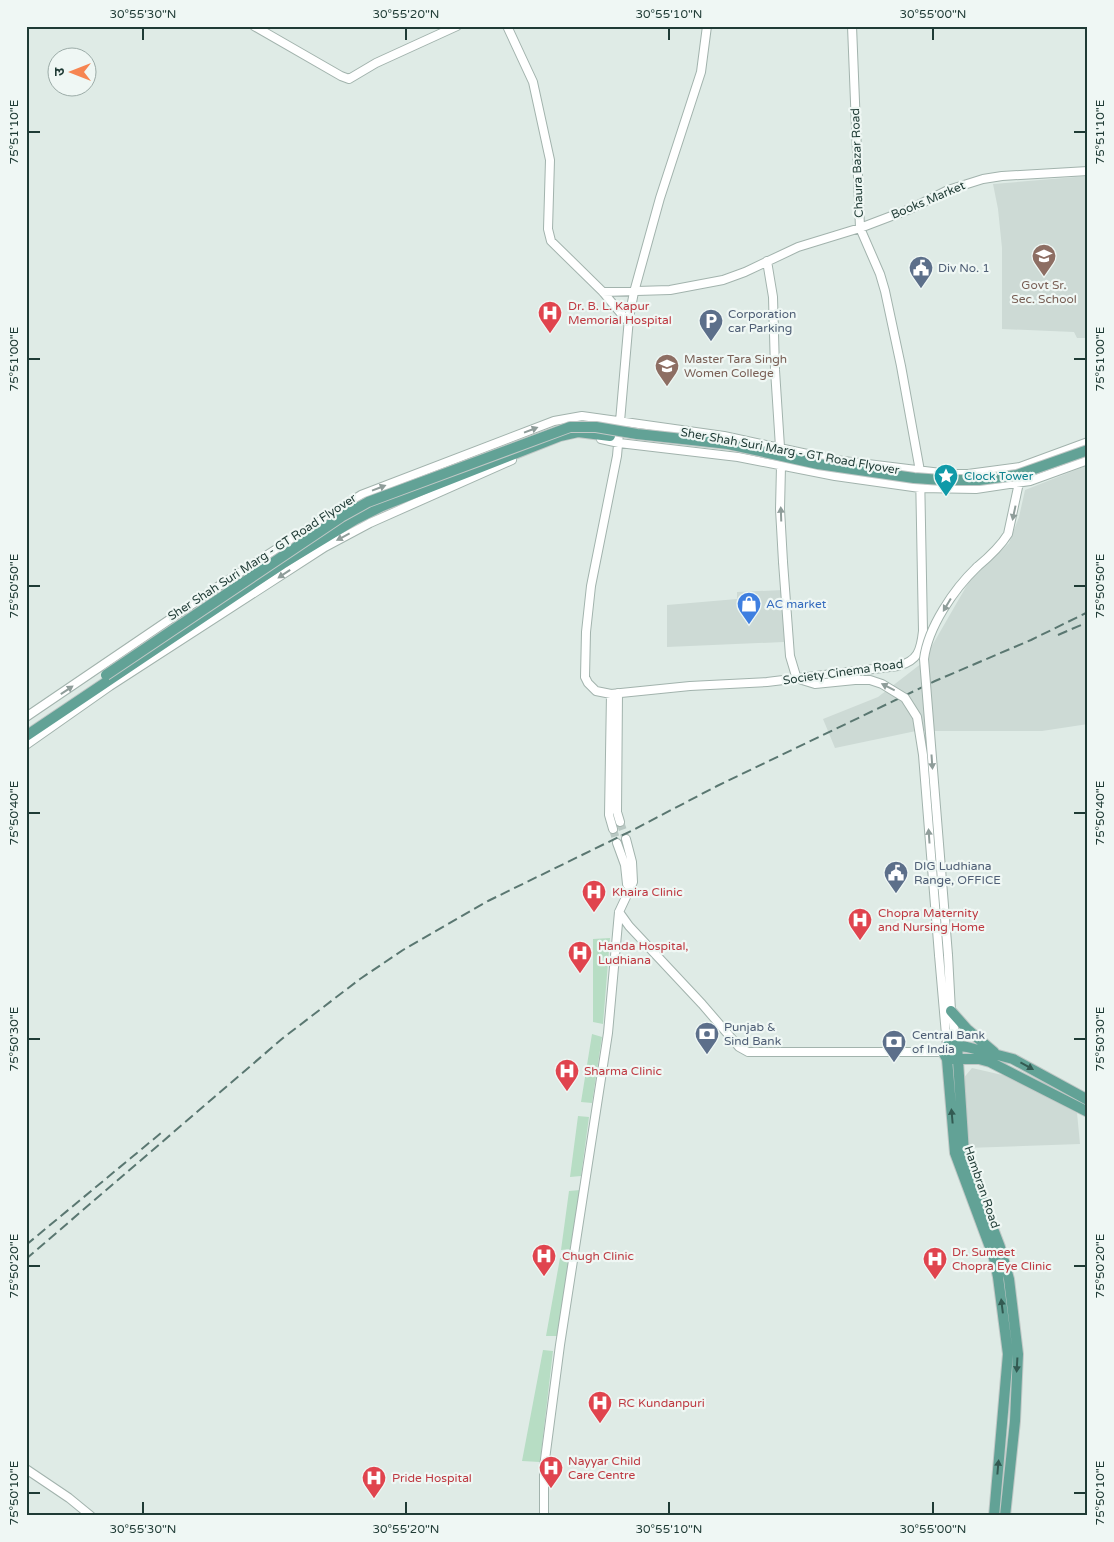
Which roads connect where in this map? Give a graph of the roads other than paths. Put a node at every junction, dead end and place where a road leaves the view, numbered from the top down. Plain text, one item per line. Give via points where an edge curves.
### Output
1 (254, 26) edge
2 (457, 26) edge
3 (507, 26) edge
4 (707, 26) edge
5 (852, 26) edge
6 (1088, 171) edge
7 (860, 228) junction
8 (767, 261) junction
9 (603, 292) junction
10 (634, 292) junction
11 (629, 323) junction
12 (621, 422) junction
13 (1088, 442) edge
14 (619, 443) junction
15 (774, 446) junction
16 (1088, 450) edge
17 (1088, 456) edge
18 (1088, 460) edge
19 (781, 466) junction
20 (1020, 467) junction
21 (920, 471) junction
22 (1020, 483) junction
23 (920, 488) junction
24 (615, 693) junction
25 (26, 717) edge
26 (26, 729) edge
27 (26, 736) edge
28 (26, 745) edge
29 (620, 822) tunnel mouth
30 (613, 829) tunnel mouth
31 (626, 839) tunnel mouth
32 (617, 843) tunnel mouth
33 (630, 888) junction
34 (618, 912) junction
35 (951, 1011) junction
36 (950, 1052) junction
37 (998, 1054) junction
38 (1088, 1100) edge
39 (1088, 1112) edge
40 (26, 1469) edge
41 (91, 1516) edge
42 (544, 1516) edge
43 (994, 1516) edge
44 (1005, 1516) edge

1 - 2 street via 350,79 376,63
3 - 9 street via 533,82 550,160 548,229 551,241
4 - 10 street via 701,72 660,198
5 - 7 street, Chaura Bazar Road
6 - 7 street, Books Market via 983,179 948,190
7 - 8 street, Books Market via 798,247
7 - 21 street, Chaura Bazar Road via 885,291
8 - 10 street, Books Market via 736,276 708,284
8 - 15 street via 775,370
9 - 10 street, Books Market
9 - 11 street
10 - 11 street
11 - 12 street
12 - 14 street
12 - 15 street
25 -> 12 street via 222,584 361,495 554,422 582,416
13 - 20 street
14 - 19 street via 738,457
14 - 24 street via 592,577 585,677 596,691
14 -> 28 street via 579,435 570,437 370,523 325,547 110,686
15 - 21 street via 835,460
16 - 26 main road, Sher Shah Suri Marg - GT Road Flyover, bridge via 1017,475 942,480 818,464 728,444 596,427 564,428 368,502
17 - 27 main road, Sher Shah Suri Marg - GT Road Flyover via 1024,479 976,486 920,484 841,474 724,450 591,433 560,436 356,519 282,564
18 - 22 street
19 - 23 street
36 -> 19 street, bridge via 917,717 905,698 882,684 870,680 816,684 796,676 790,656 783,562
20 - 21 street via 968,474
20 - 22 street
21 - 23 street, Society Cinema Road
22 - 23 street via 976,489
22 -> 35 street, bridge via 1004,542 964,579 933,629 924,659
23 - 24 street, Society Cinema Road via 923,631 919,651 911,661 898,666 767,682
24 - 29 street
24 - 30 street via 609,815
31 - 33 street via 632,862
32 - 33 street
33 - 34 street
34 - 36 street via 739,1047 748,1052
34 - 42 street via 608,1033 544,1467
35 - 36 street
35 - 37 main road
36 - 37 main road
36 - 39 main road via 990,1062
43 -> 36 main road, Hambran Road via 1008,1354 994,1258 955,1153
36 -> 44 main road, Hambran Road via 964,1153 1009,1279 1017,1344 1015,1421
37 -> 38 main road via 1022,1062
40 - 41 street

